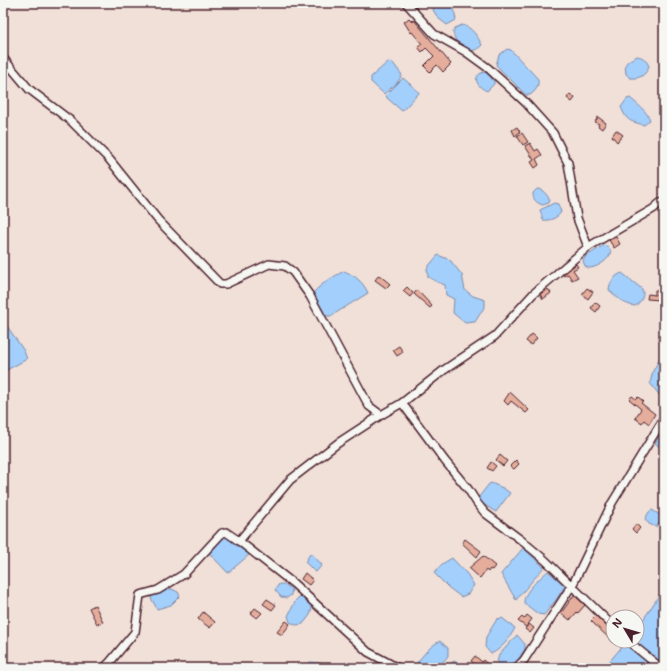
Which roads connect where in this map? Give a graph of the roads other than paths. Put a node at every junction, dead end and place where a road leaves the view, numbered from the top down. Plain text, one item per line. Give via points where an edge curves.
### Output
1 (406, 3) edge
2 (3, 58) edge
3 (664, 202) edge
4 (588, 247) junction
5 (402, 403) junction
6 (381, 415) junction
7 (664, 418) edge
8 (239, 541) junction
9 (571, 586) junction
10 (605, 618) edge
11 (638, 649) edge
12 (104, 668) edge
13 (398, 668) edge
14 (516, 668) edge
15 (661, 668) edge

1 - 4 street via 434,34 488,68 526,102 553,133 568,163 577,218
2 - 6 street via 29,89 71,122 109,159 158,220 220,284 226,284 269,264 285,266 293,272 310,296 369,406
3 - 4 street
4 - 5 street via 533,294 495,336 444,370
5 - 6 street
5 - 9 street via 485,513 545,560
6 - 8 street via 338,443 290,480
7 - 9 street via 612,503
8 - 12 street via 226,532 222,533 184,574 158,590 140,595 134,632
8 - 13 street via 294,584 368,652
9 - 10 street
9 - 14 street via 524,660
11 - 15 street

